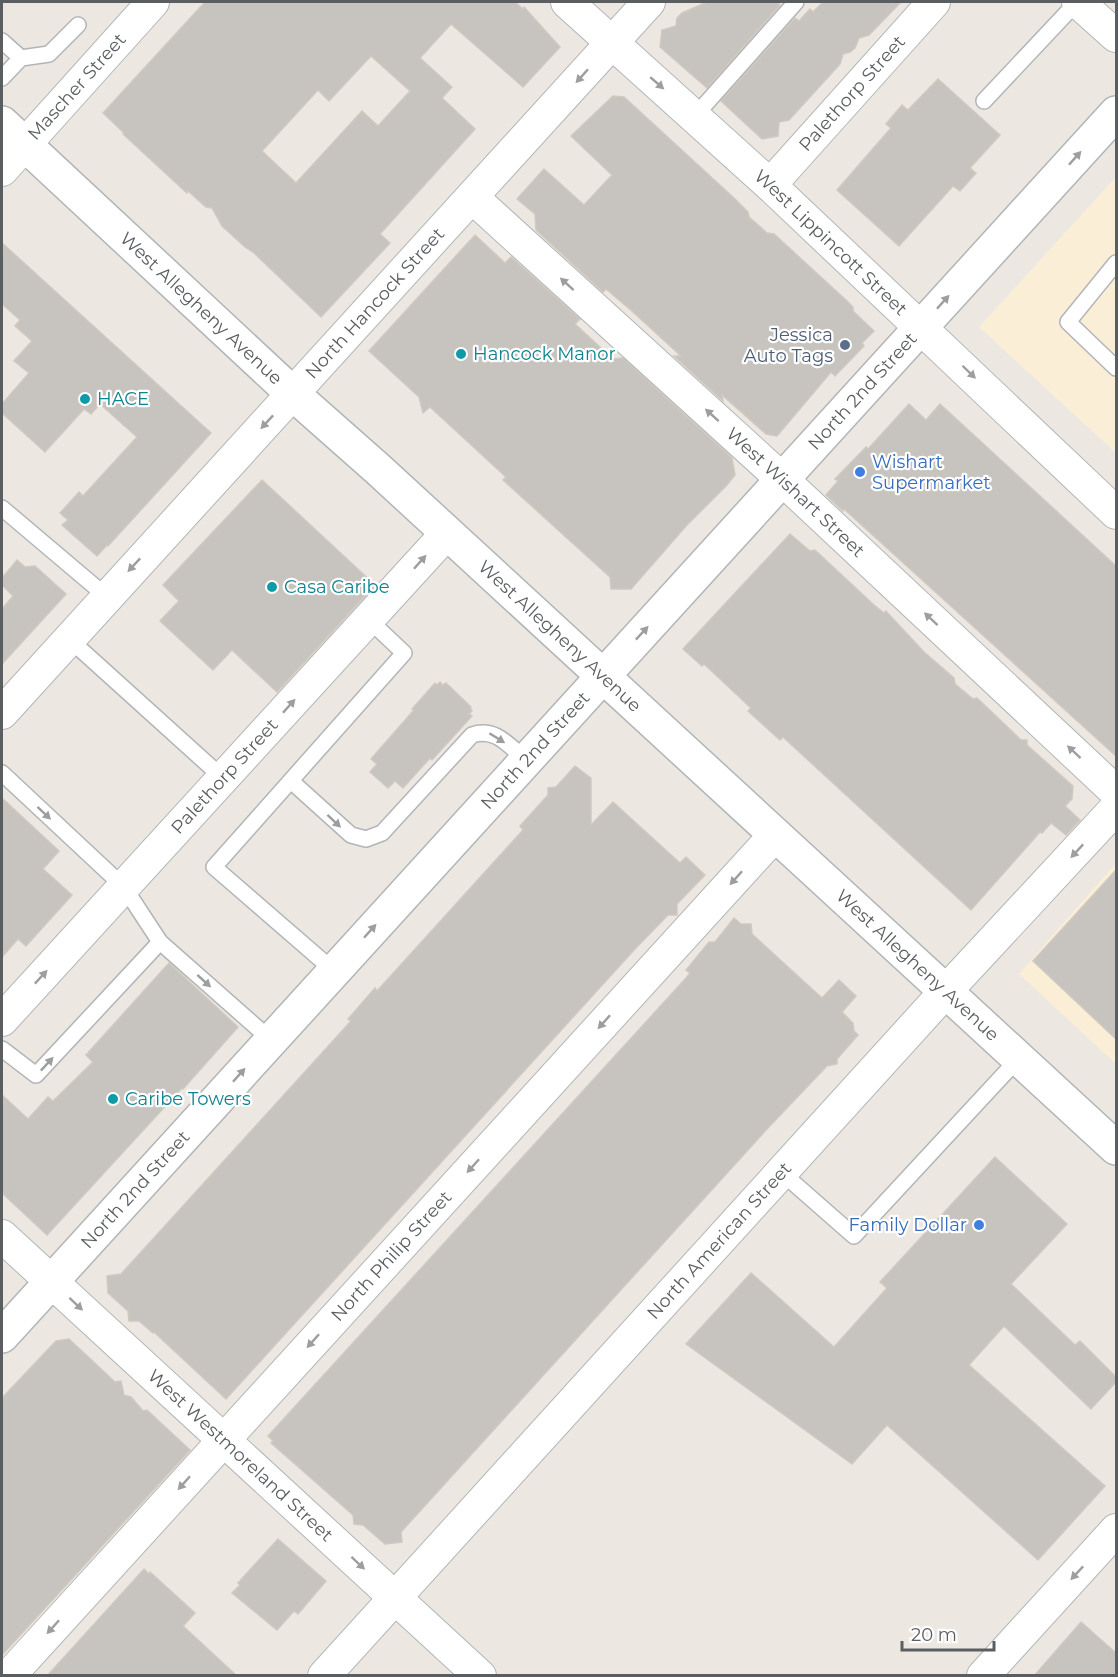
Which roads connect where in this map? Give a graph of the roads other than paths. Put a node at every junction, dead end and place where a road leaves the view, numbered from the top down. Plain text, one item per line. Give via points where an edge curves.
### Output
1 (153, 2) edge
2 (567, 2) edge
3 (649, 2) edge
4 (796, 2) edge
5 (934, 2) edge
6 (1077, 2) edge
7 (78, 25) dead end
8 (1116, 36) edge
9 (2, 41) edge
10 (611, 43) junction
11 (21, 58) junction
12 (2, 78) edge
13 (984, 101) dead end
14 (1116, 113) edge
15 (694, 117) junction
16 (13, 134) edge
17 (2, 170) edge
18 (770, 185) junction
19 (472, 197) junction
20 (1116, 262) edge
21 (921, 326) junction
22 (1116, 368) edge
23 (293, 394) junction
24 (783, 480) junction
25 (2, 508) edge
26 (1116, 513) edge
27 (447, 532) junction
28 (106, 596) junction
29 (368, 619) junction
30 (68, 638) junction
31 (603, 676) junction
32 (2, 713) edge
33 (526, 760) junction
34 (2, 773) edge
35 (223, 778) junction
36 (291, 781) junction
37 (1116, 792) edge
38 (1116, 808) edge
39 (775, 835) junction
40 (124, 887) junction
41 (160, 942) junction
42 (334, 971) junction
43 (946, 991) junction
44 (2, 1020) edge
45 (271, 1040) junction
46 (2, 1049) edge
47 (1019, 1058) junction
48 (1116, 1148) edge
49 (781, 1172) junction
50 (2, 1236) edge
51 (51, 1281) junction
52 (2, 1336) edge
53 (224, 1440) junction
54 (1116, 1530) edge
55 (395, 1597) junction
56 (9, 1676) edge
57 (324, 1676) edge
58 (480, 1676) edge
59 (983, 1676) edge

1 - 16 street, Mascher Street
2 - 10 street, West Lippincott Street
3 - 10 street, North Hancock Street
4 - 15 lane
5 - 18 street, Palethorp Street
6 - 8 street
6 - 13 lane
7 - 11 lane via 49,54
9 - 11 lane
10 -> 15 street, West Lippincott Street
10 -> 19 street, North Hancock Street
11 - 12 lane
21 -> 14 street, North 2nd Street
15 - 18 street, West Lippincott Street
16 - 17 street, Mascher Street
16 - 23 street, West Allegheny Avenue
18 - 21 street, West Lippincott Street
19 - 23 street, North Hancock Street
24 -> 19 street, West Wishart Street
20 - 22 lane via 1068,322
21 - 24 street, North 2nd Street
21 -> 26 street, West Lippincott Street
23 - 27 street, West Allegheny Avenue
23 -> 28 street, North Hancock Street
31 -> 24 street, North 2nd Street
37 -> 24 street, West Wishart Street
25 - 28 lane
29 -> 27 street, Palethorp Street
27 - 31 street, West Allegheny Avenue
28 - 30 street, North Hancock Street
35 -> 29 street, Palethorp Street
29 - 36 lane via 404,653
30 - 32 street, North Hancock Street
30 - 35 lane
31 - 33 street, North 2nd Street
31 - 39 street, West Allegheny Avenue
36 -> 33 lane via 351,836 366,840 382,833 472,735 495,734
42 -> 33 street, North 2nd Street
34 -> 40 lane
35 - 40 street, Palethorp Street
36 - 42 lane via 214,867
38 -> 43 street, North American Street
39 - 43 street, West Allegheny Avenue
39 -> 53 street, North Philip Street
40 - 41 lane
44 -> 40 street, Palethorp Street
41 -> 45 lane
46 -> 41 lane via 36,1075
42 - 45 street, North 2nd Street
43 - 47 street, West Allegheny Avenue
43 - 49 street, North American Street
51 -> 45 street, North 2nd Street
47 - 48 street, West Allegheny Avenue
47 - 49 lane via 854,1236
49 - 55 street, North American Street
50 - 51 street, West Westmoreland Street
51 - 52 street, North 2nd Street
51 -> 53 street, West Westmoreland Street
53 -> 55 street, West Westmoreland Street
53 -> 56 street, North Philip Street
54 -> 59 street
55 - 57 street, North American Street
55 - 58 street, West Westmoreland Street

